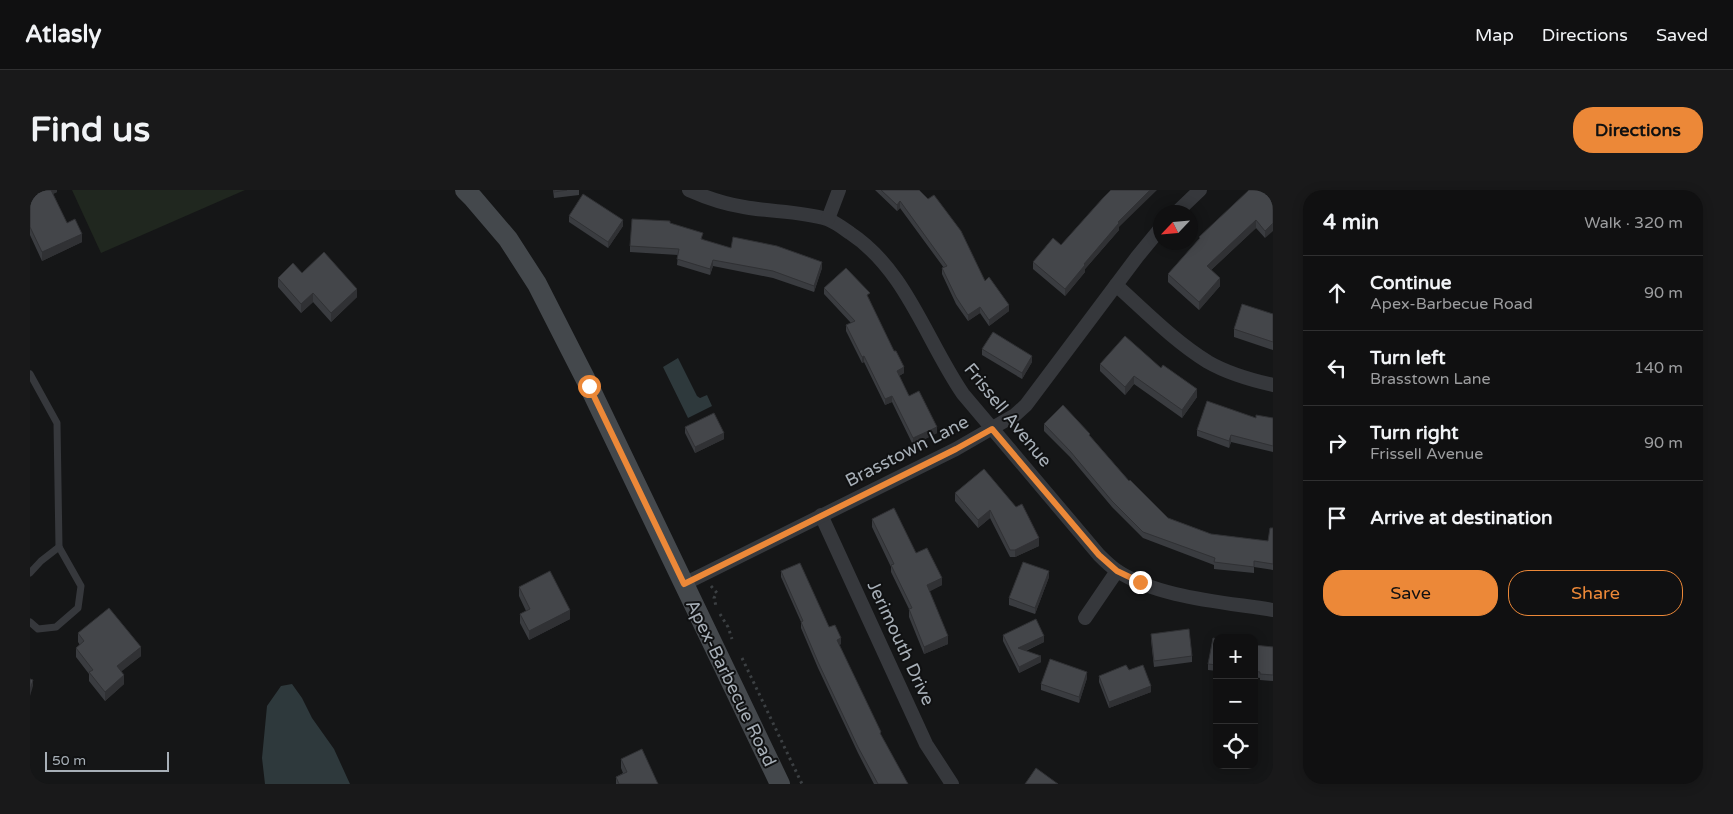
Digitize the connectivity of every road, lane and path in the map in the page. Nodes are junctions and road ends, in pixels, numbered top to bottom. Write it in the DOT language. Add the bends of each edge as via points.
graph roads {
  1 [pos="465,190"];
  2 [pos="689,190"];
  3 [pos="839,190"];
  4 [pos="1200,190"];
  5 [pos="1184,205"];
  6 [pos="828,220"];
  7 [pos="1153,238"];
  8 [pos="1116,285"];
  9 [pos="30,374"];
  10 [pos="1273,385"];
  11 [pos="992,429"];
  12 [pos="821,515"];
  13 [pos="59,547"];
  14 [pos="1117,571"];
  15 [pos="30,573"];
  16 [pos="684,584"];
  17 [pos="713,589"];
  18 [pos="1273,610"];
  19 [pos="1085,618"];
  20 [pos="30,622"];
  21 [pos="736,648"];
  22 [pos="741,656"];
  23 [pos="780,784"];
  24 [pos="802,784"];
  25 [pos="952,784"];
  1 -- 16 [label="street, Apex-Barbecue Road" via="508,239 537,284"];
  2 -- 6 [label="street, Frissell Avenue" via="743,207"];
  3 -- 6 [label="street"];
  4 -- 5 [label="street"];
  6 -- 11 [label="street, Frissell Avenue" via="857,237 886,265 911,303 948,372"];
  7 -- 8 [label="street, Brasstown Lane"];
  8 -- 10 [label="street" via="1185,346 1209,362 1229,372"];
  8 -- 11 [label="street, Brasstown Lane" via="1026,404"];
  9 -- 13 [label="lane" via="57,423"];
  11 -- 12 [label="street, Brasstown Lane"];
  11 -- 14 [label="street, Frissell Avenue" via="1083,538"];
  12 -- 16 [label="street, Brasstown Lane"];
  12 -- 25 [label="street, Jerimouth Drive" via="926,744"];
  13 -- 15 [label="lane"];
  13 -- 20 [label="lane" via="81,586 78,608 56,627 38,629"];
  14 -- 18 [label="street, Frissell Avenue" via="1187,597"];
  14 -- 19 [label="street"];
  16 -- 23 [label="street, Apex-Barbecue Road"];
  17 -- 21 [label="path" via="717,593 715,605"];
  22 -- 24 [label="path"];
}
